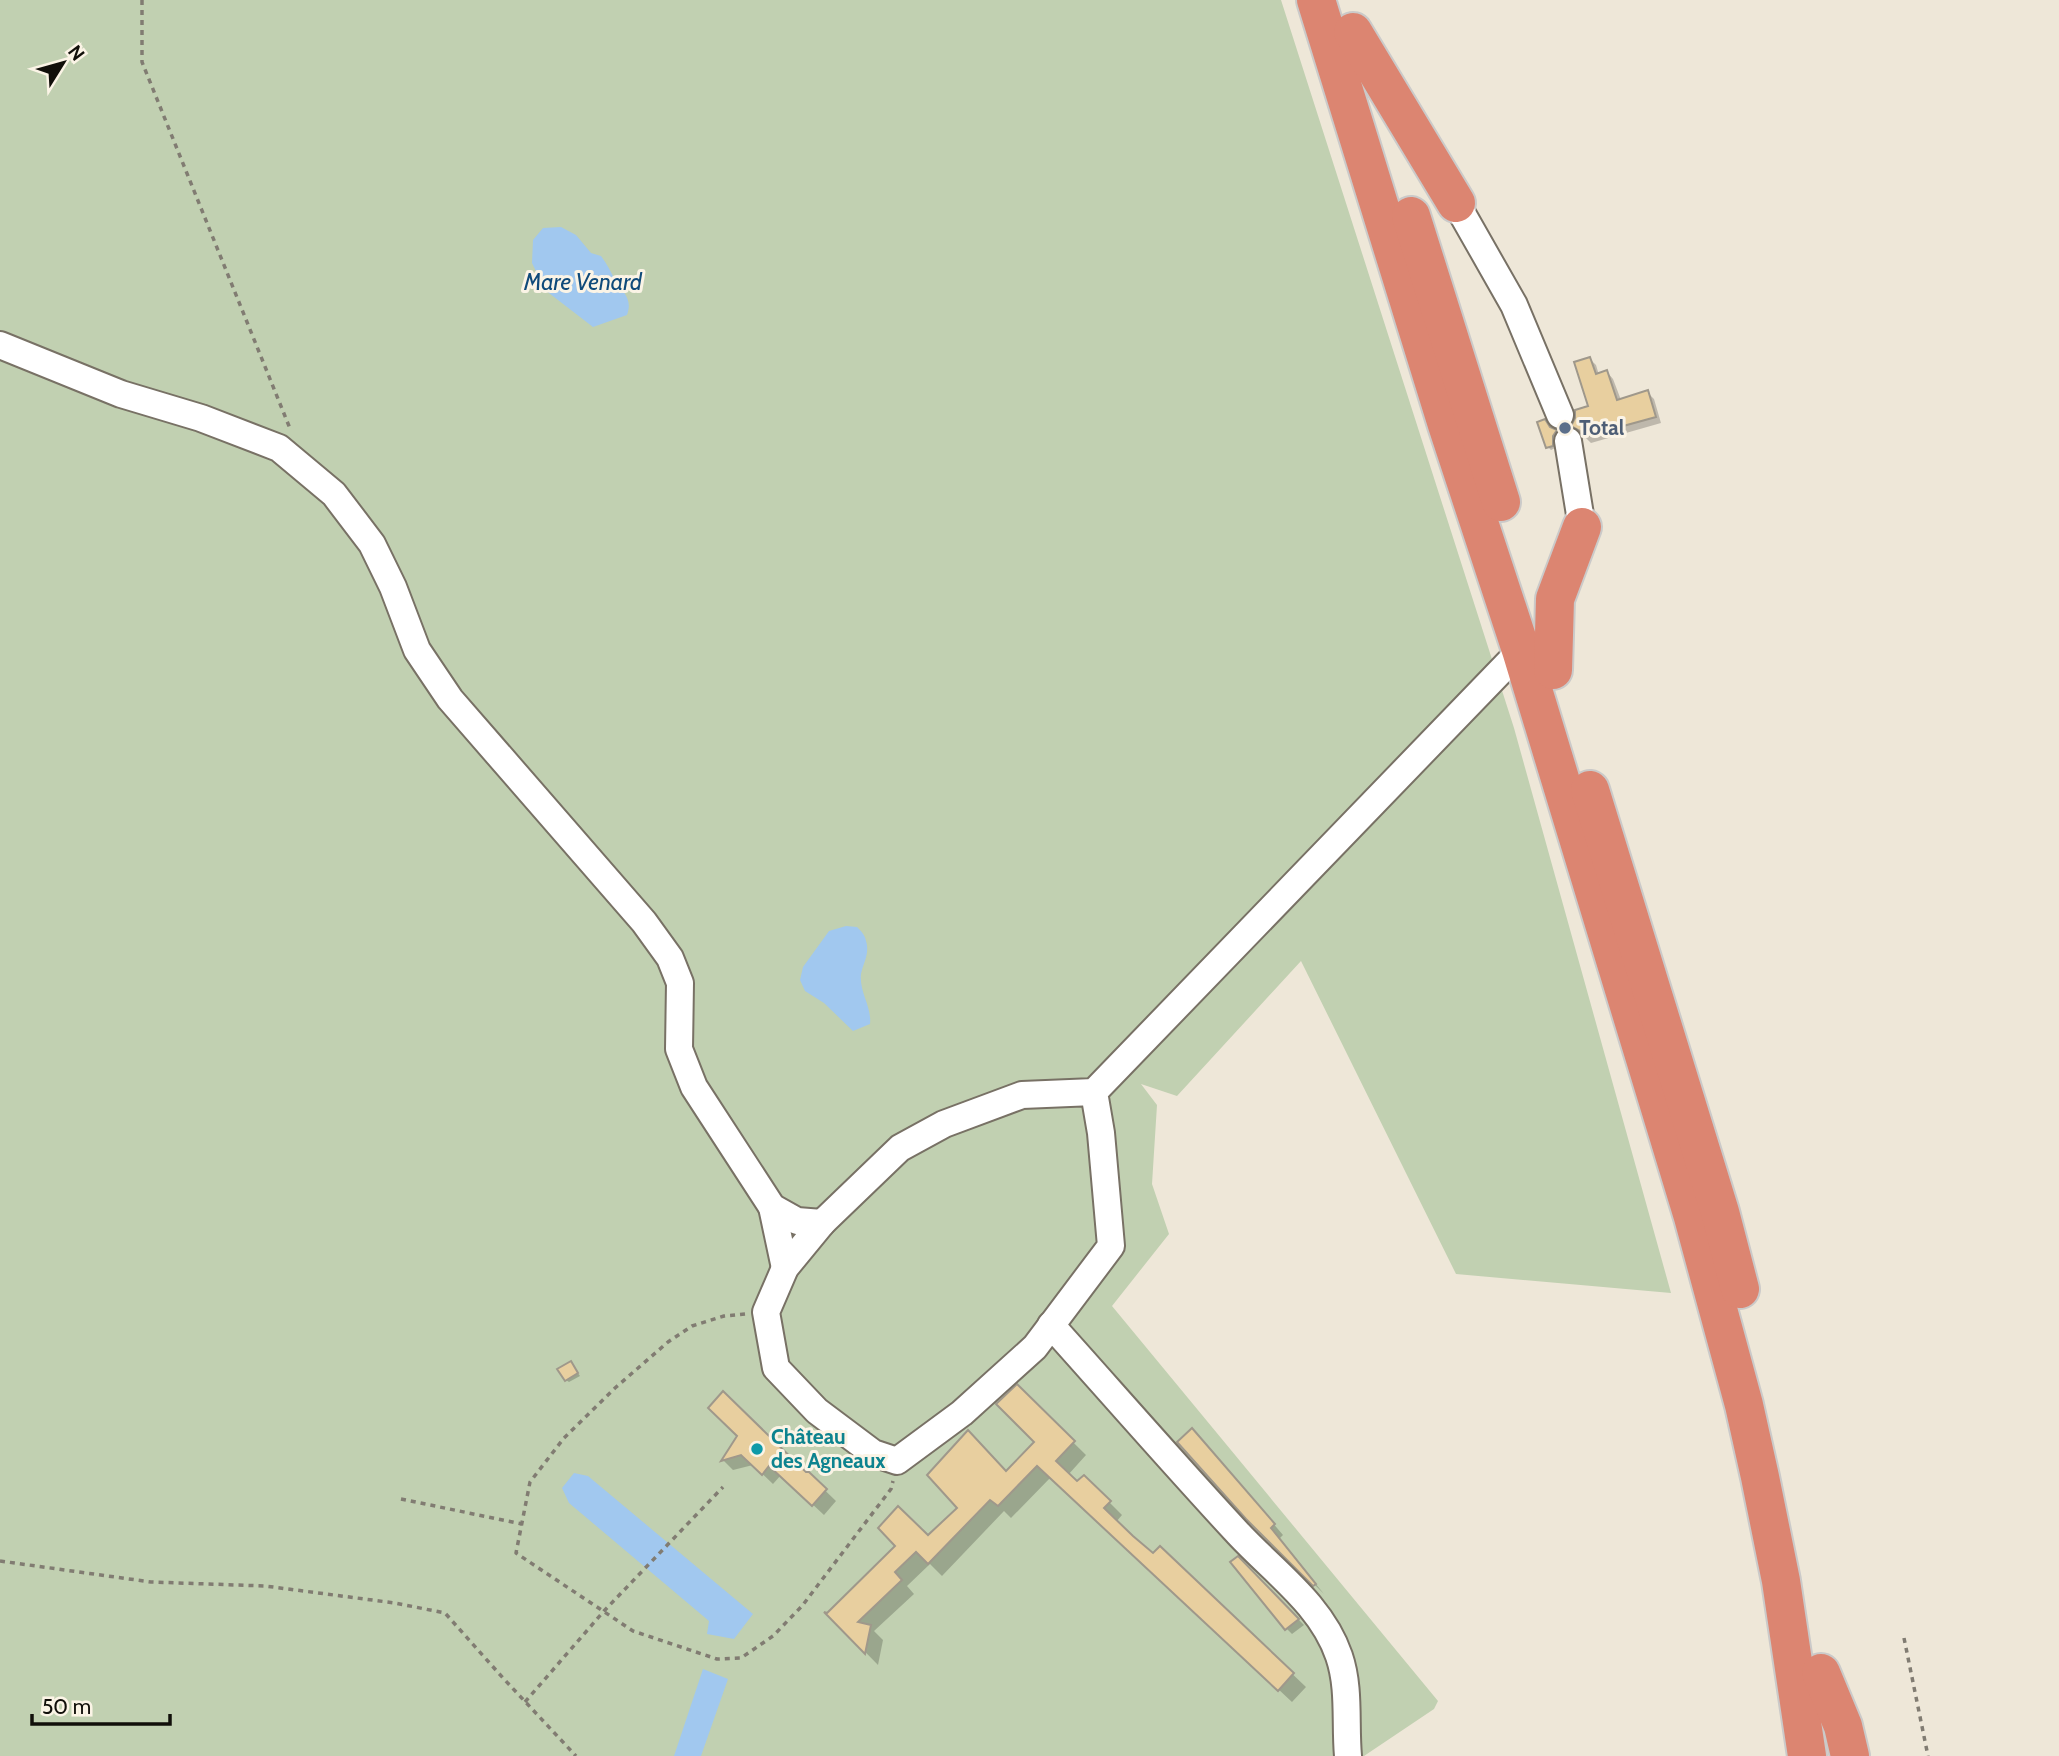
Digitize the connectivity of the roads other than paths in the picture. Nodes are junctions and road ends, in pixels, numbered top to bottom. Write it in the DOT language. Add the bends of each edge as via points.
graph roads {
  1 [pos="1316,0"];
  2 [pos="1349,16"];
  3 [pos="1456,203"];
  4 [pos="0,345"];
  5 [pos="1560,415"];
  6 [pos="1568,441"];
  7 [pos="1582,527"];
  8 [pos="1521,650"];
  9 [pos="1553,670"];
  10 [pos="1094,1092"];
  11 [pos="772,1207"];
  12 [pos="822,1223"];
  13 [pos="785,1268"];
  14 [pos="1051,1325"];
  15 [pos="1821,1673"];
  16 [pos="1348,1756"];
  17 [pos="1807,1756"];
  18 [pos="1830,1756"];
  19 [pos="1850,1756"];
  1 -- 8 [label="highway"];
  2 -- 3 [label="highway"];
  2 -- 9 [label="highway"];
  3 -- 5 [label="street" via="1514,305"];
  4 -- 11 [label="street" via="121,394 279,448 334,494 372,544 417,650 450,699 670,958 680,983 679,1049 694,1087"];
  6 -- 7 [label="street"];
  7 -- 9 [label="highway" via="1555,599"];
  8 -- 10 [label="street"];
  8 -- 17 [label="highway" via="1693,1217 1744,1405 1781,1581"];
  9 -- 15 [label="highway" via="1720,1212 1767,1390"];
  10 -- 12 [label="street" via="1022,1095 944,1124 900,1148"];
  10 -- 14 [label="street" via="1111,1246"];
  11 -- 12 [label="street" via="797,1221"];
  11 -- 13 [label="street"];
  12 -- 13 [label="street"];
  13 -- 14 [label="street" via="766,1312 776,1368 817,1411 873,1453 897,1461 962,1413 1035,1347"];
  14 -- 16 [label="street" via="1327,1628 1340,1658 1347,1700"];
  15 -- 18 [label="highway"];
  15 -- 19 [label="highway"];
}
